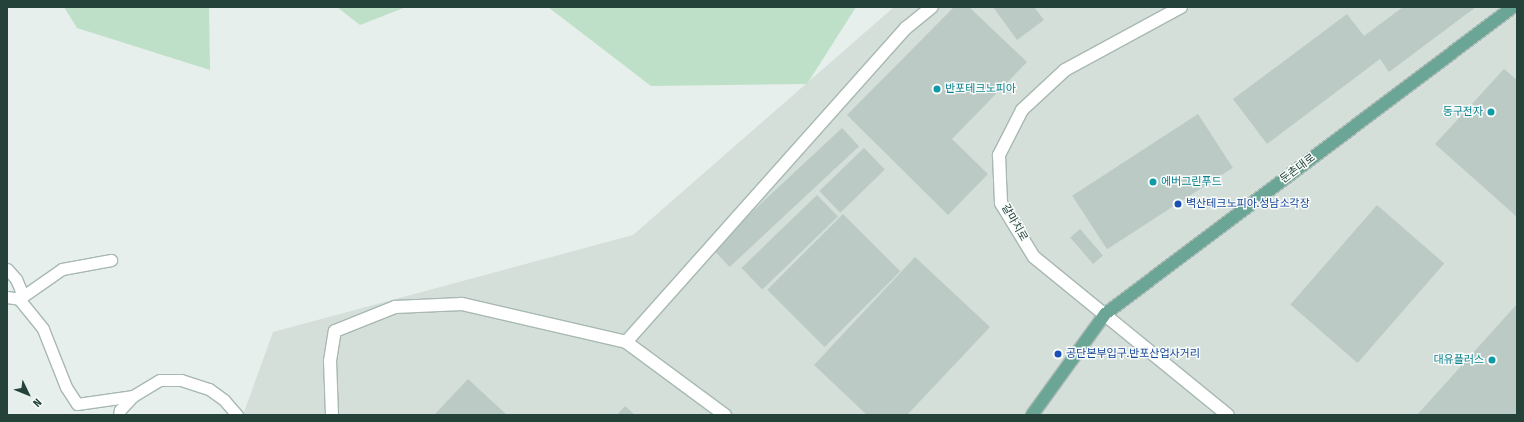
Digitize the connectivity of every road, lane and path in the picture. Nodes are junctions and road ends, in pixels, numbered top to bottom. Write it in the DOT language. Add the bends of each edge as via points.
graph roads {
  1 [pos="932,7"];
  2 [pos="1181,7"];
  3 [pos="1513,7"];
  4 [pos="111,260"];
  5 [pos="7,269"];
  6 [pos="7,297"];
  7 [pos="18,299"];
  8 [pos="1105,314"];
  9 [pos="626,342"];
  10 [pos="133,396"];
  11 [pos="119,415"];
  12 [pos="237,415"];
  13 [pos="332,415"];
  14 [pos="725,415"];
  15 [pos="1032,415"];
  16 [pos="1228,415"];
  1 -- 9 [label="street" via="906,28"];
  2 -- 8 [label="street, 갈마치로" via="1065,70 1022,110 999,155 1001,203 1034,257"];
  3 -- 8 [label="main road, 둔촌대로"];
  4 -- 7 [label="lane" via="62,269"];
  5 -- 7 [label="lane" via="16,279 21,291"];
  6 -- 7 [label="lane"];
  7 -- 10 [label="lane" via="43,329 66,387 76,404"];
  8 -- 15 [label="main road, 둔촌대로"];
  8 -- 16 [label="street, 갈마치로"];
  9 -- 13 [label="street" via="462,304 395,307 335,331 330,361"];
  9 -- 14 [label="street"];
  10 -- 11 [label="lane" via="120,410"];
  10 -- 12 [label="lane" via="160,380 181,380 209,389 224,400"];
}
